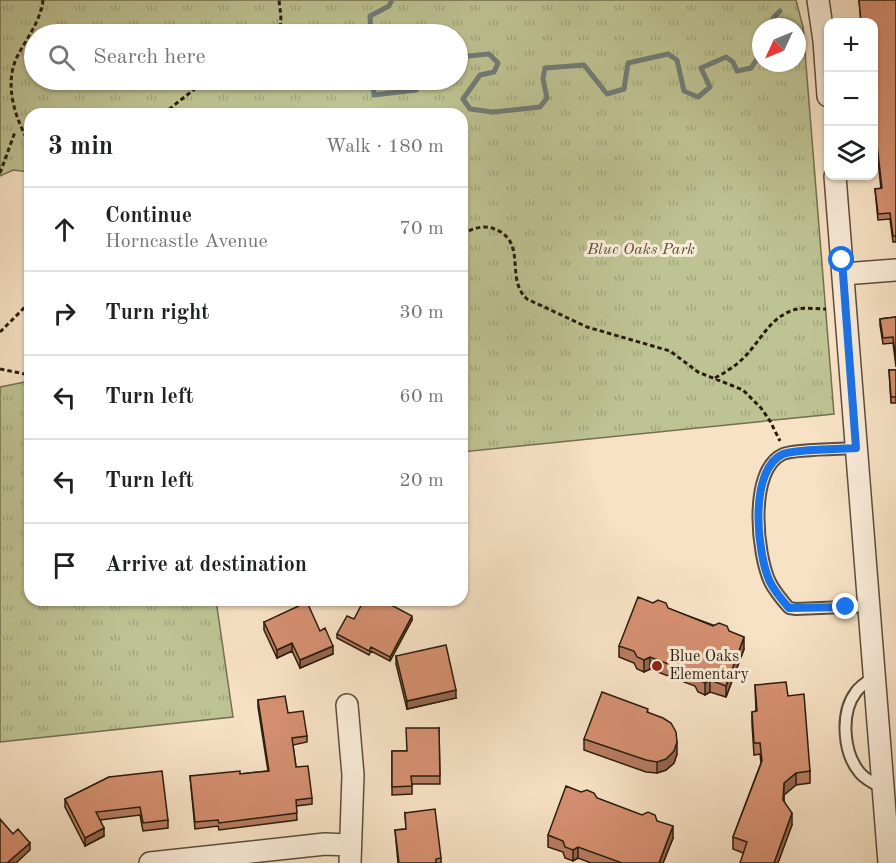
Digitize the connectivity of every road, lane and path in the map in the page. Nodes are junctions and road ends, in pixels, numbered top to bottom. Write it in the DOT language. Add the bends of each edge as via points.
graph roads {
  1 [pos="43,0"];
  2 [pos="279,0"];
  3 [pos="818,0"];
  4 [pos="34,24"];
  5 [pos="281,24"];
  6 [pos="24,44"];
  7 [pos="826,72"];
  8 [pos="191,90"];
  9 [pos="170,108"];
  10 [pos="15,132"];
  11 [pos="24,134"];
  12 [pos="0,173"];
  13 [pos="835,180"];
  14 [pos="468,230"];
  15 [pos="896,270"];
  16 [pos="843,274"];
  17 [pos="24,308"];
  18 [pos="845,309"];
  19 [pos="0,332"];
  20 [pos="0,369"];
  21 [pos="24,374"];
  22 [pos="715,378"];
  23 [pos="856,448"];
  24 [pos="784,453"];
  25 [pos="869,606"];
  26 [pos="874,676"];
  27 [pos="347,705"];
  28 [pos="883,788"];
  29 [pos="350,854"];
  30 [pos="150,863"];
  31 [pos="889,863"];
  1 -- 4 [label="path"];
  2 -- 5 [label="path"];
  3 -- 7 [label="street"];
  6 -- 11 [label="path" via="16,58 11,84 12,106"];
  8 -- 9 [label="path"];
  10 -- 12 [label="path"];
  13 -- 16 [label="street"];
  14 -- 22 [label="path" via="489,226 505,234 514,248 515,281 527,299 587,327 670,351 698,372"];
  15 -- 16 [label="street"];
  16 -- 18 [label="street"];
  17 -- 19 [label="path"];
  18 -- 22 [label="path" via="795,309 782,315 771,323 749,353"];
  18 -- 23 [label="street"];
  20 -- 21 [label="path"];
  22 -- 24 [label="path" via="743,390 761,408"];
  23 -- 24 [label="lane"];
  23 -- 25 [label="street"];
  24 -- 25 [label="lane" via="767,470 759,500 758,532 770,581 789,608"];
  25 -- 26 [label="street"];
  26 -- 28 [label="street"];
  26 -- 28 [label="lane" via="856,690 848,705 846,732 852,762 861,774"];
  27 -- 29 [label="street" via="353,775"];
  28 -- 31 [label="street"];
  29 -- 30 [label="street" via="325,844"];
}
